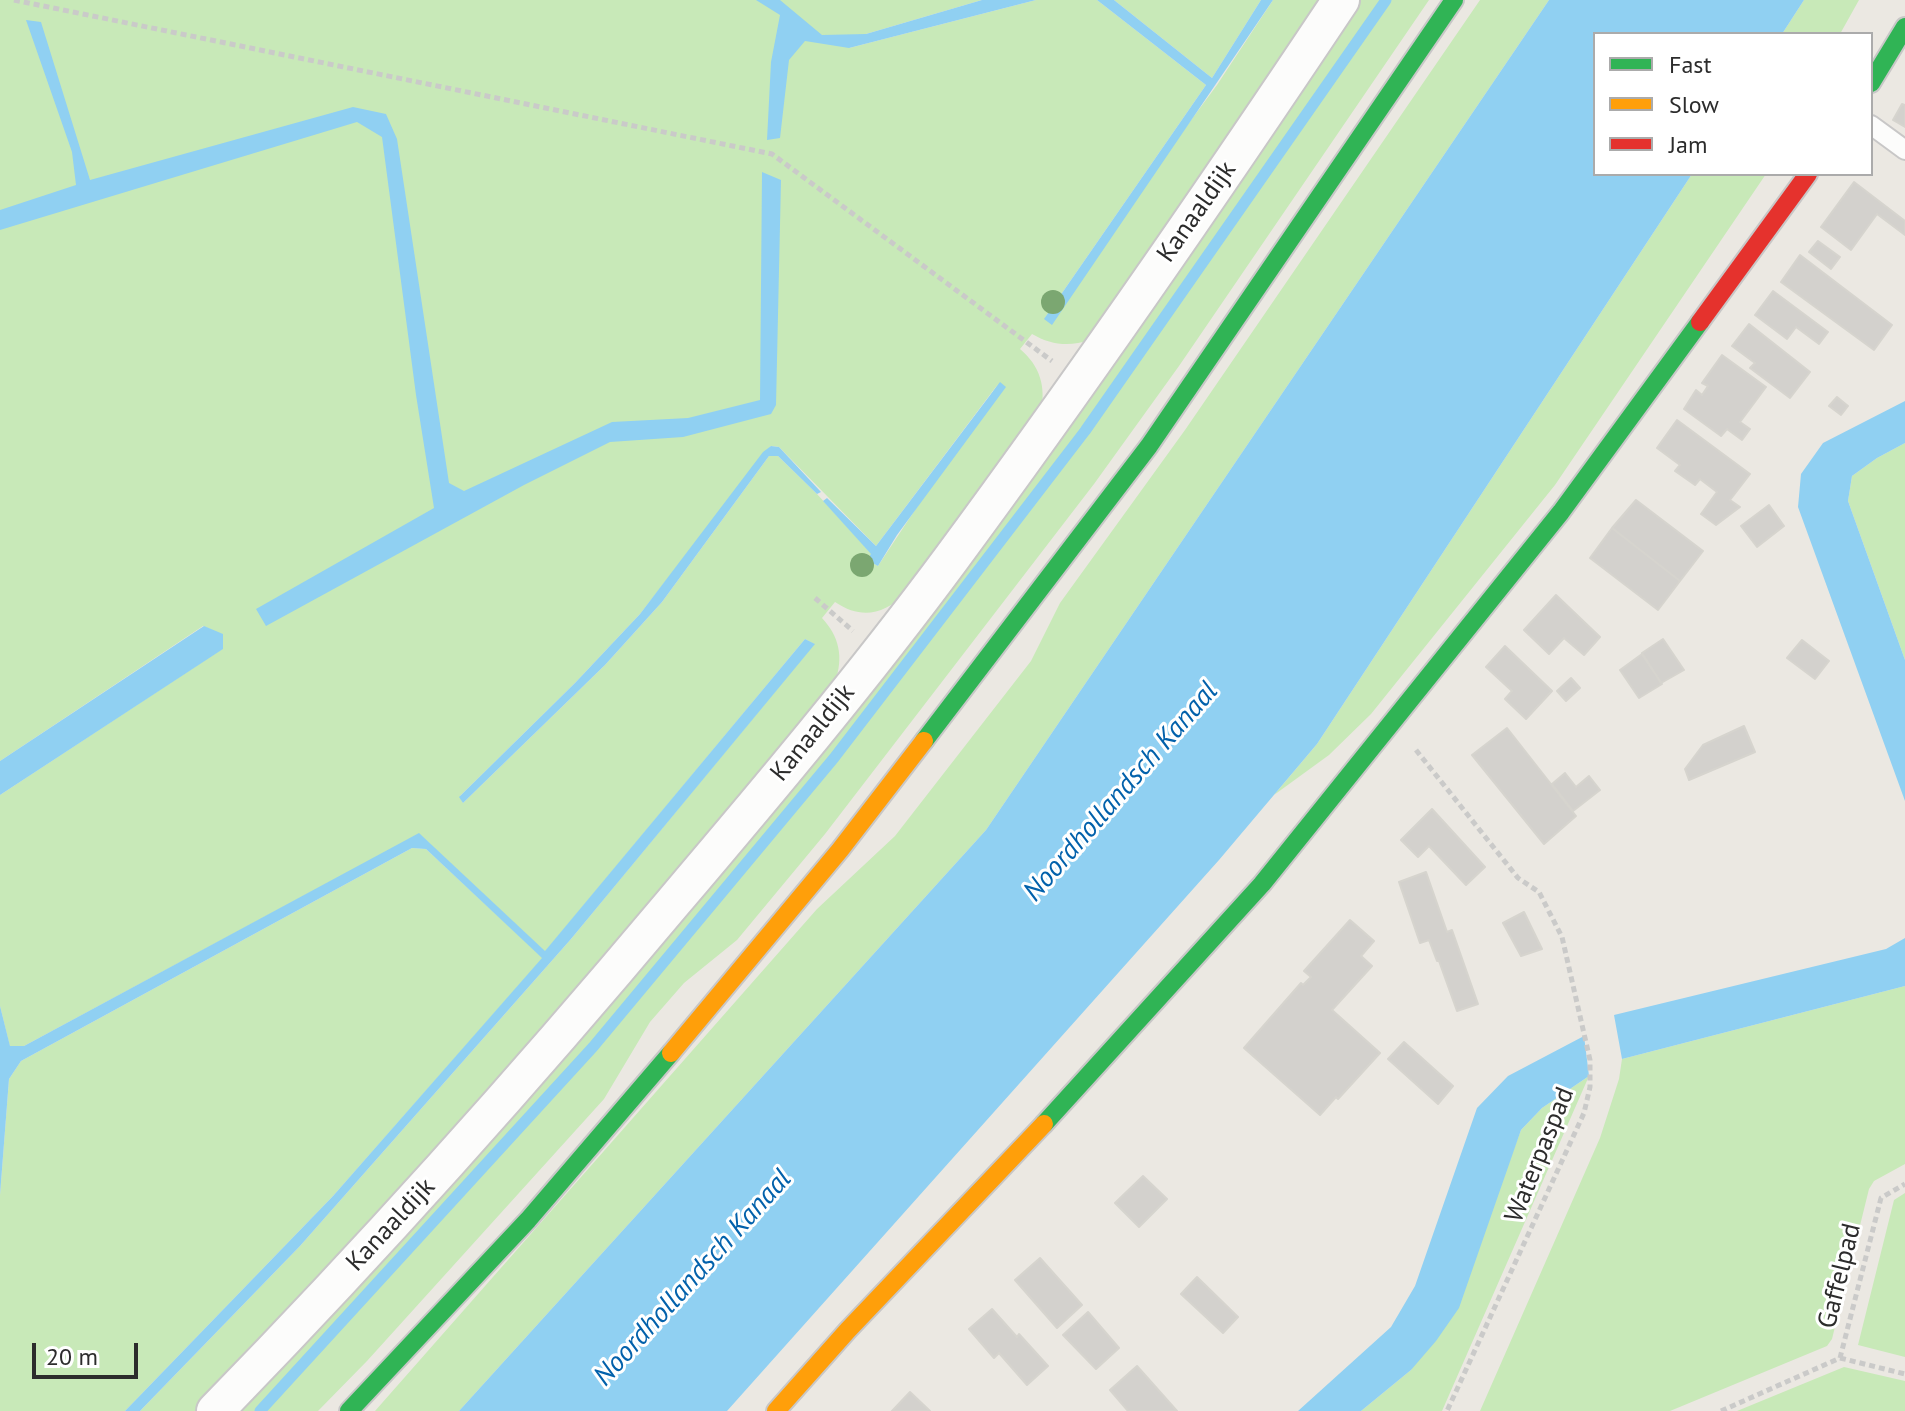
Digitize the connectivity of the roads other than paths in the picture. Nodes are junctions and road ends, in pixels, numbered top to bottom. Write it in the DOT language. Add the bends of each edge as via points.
graph roads {
  1 [pos="1341,0"];
  2 [pos="1454,0"];
  3 [pos="1905,27"];
  4 [pos="1873,80"];
  5 [pos="1873,126"];
  6 [pos="1905,150"];
  7 [pos="1807,176"];
  8 [pos="215,1411"];
  9 [pos="349,1411"];
  10 [pos="776,1411"];
  1 -- 8 [label="street, Kanaaldijk" via="1189,225 879,652 759,802 457,1155"];
  2 -- 9 [label="main road" via="1149,446 859,826 528,1220"];
  3 -- 4 [label="main road"];
  5 -- 6 [label="lane"];
  7 -- 10 [label="main road" via="1561,512 1262,884"];
}
